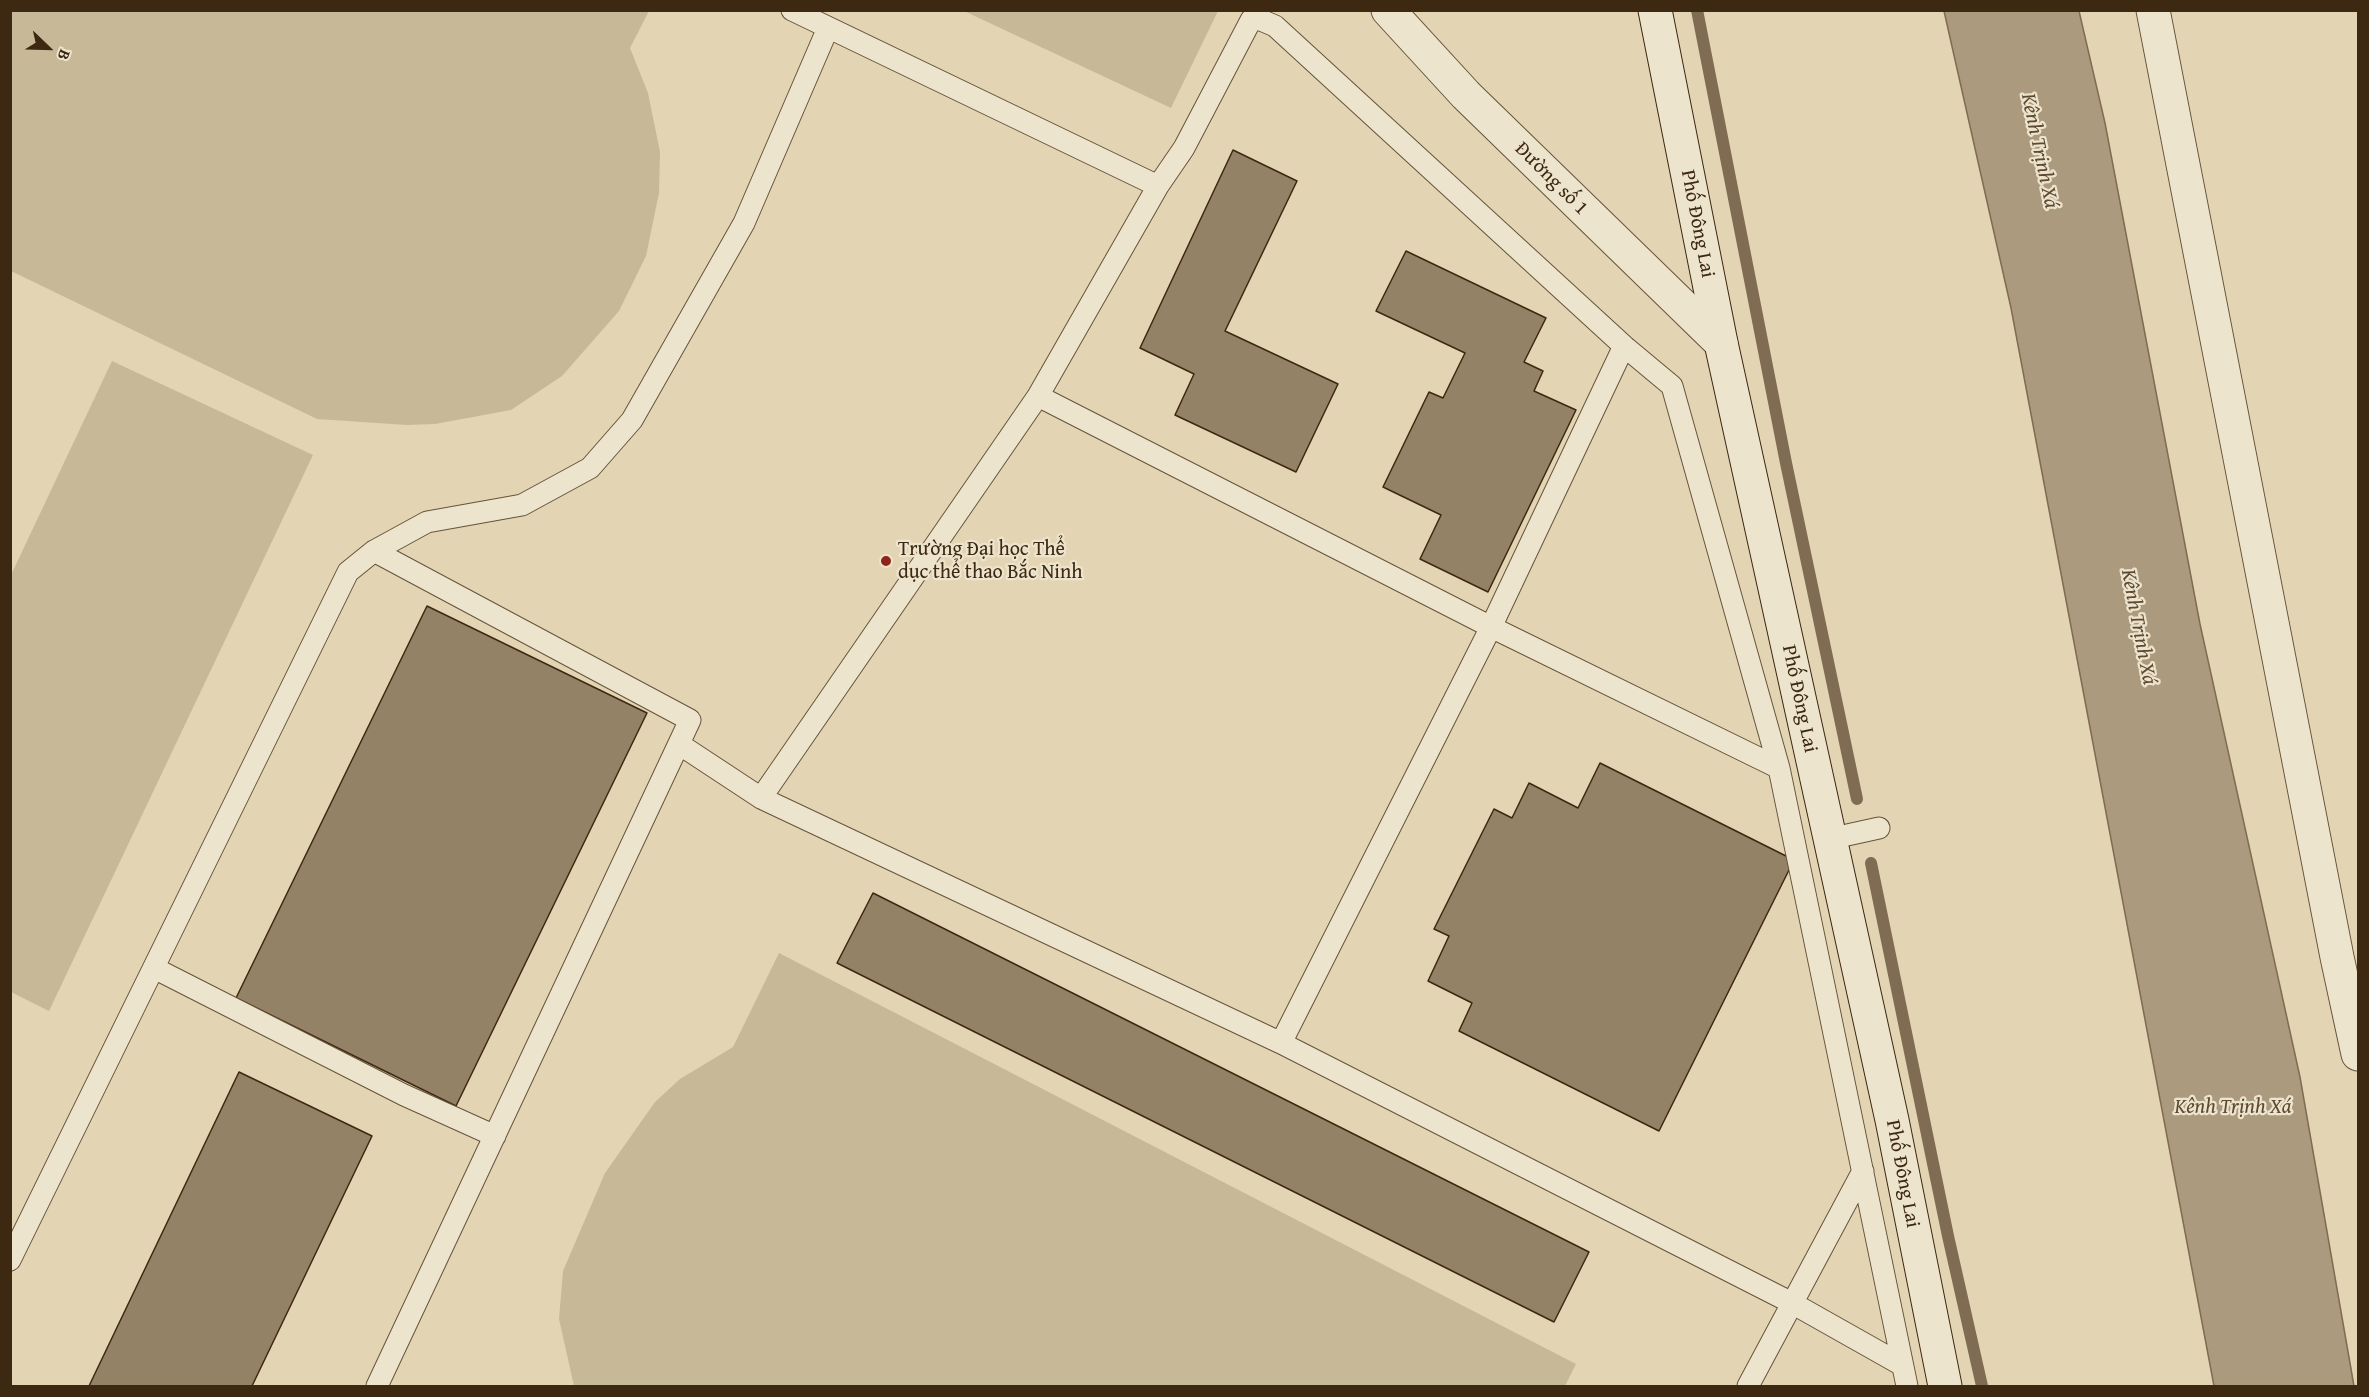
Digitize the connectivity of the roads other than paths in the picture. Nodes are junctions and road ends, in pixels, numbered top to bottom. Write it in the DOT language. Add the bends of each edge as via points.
graph roads {
  1 [pos="792,10"];
  2 [pos="1388,10"];
  3 [pos="1655,10"];
  4 [pos="2153,10"];
  5 [pos="828,28"];
  6 [pos="1158,186"];
  7 [pos="1721,343"];
  8 [pos="1624,346"];
  9 [pos="1038,396"];
  10 [pos="374,551"];
  11 [pos="1491,627"];
  12 [pos="679,744"];
  13 [pos="1779,768"];
  14 [pos="761,798"];
  15 [pos="1879,828"];
  16 [pos="1829,839"];
  17 [pos="154,968"];
  18 [pos="1281,1043"];
  19 [pos="2358,1054"];
  20 [pos="495,1136"];
  21 [pos="1863,1172"];
  22 [pos="10,1260"];
  23 [pos="1792,1303"];
  24 [pos="1902,1365"];
  25 [pos="377,1386"];
  26 [pos="1748,1386"];
  27 [pos="1907,1386"];
  28 [pos="1946,1386"];
  1 -- 5 [label="lane"];
  2 -- 7 [label="street, Đường số 1" via="1475,104"];
  3 -- 7 [label="street, Phố Đông Lai"];
  4 -- 19 [label="street"];
  5 -- 6 [label="lane"];
  5 -- 10 [label="lane" via="744,223 632,420 590,468 522,505 427,522"];
  6 -- 8 [label="lane" via="1184,148 1251,20 1262,20 1275,26"];
  6 -- 9 [label="lane"];
  7 -- 16 [label="street, Phố Đông Lai"];
  8 -- 11 [label="lane"];
  8 -- 13 [label="lane" via="1672,386"];
  9 -- 11 [label="lane"];
  9 -- 14 [label="lane"];
  10 -- 12 [label="lane" via="690,720"];
  10 -- 17 [label="lane" via="348,572"];
  11 -- 13 [label="lane"];
  11 -- 18 [label="lane"];
  12 -- 14 [label="lane"];
  12 -- 20 [label="lane"];
  13 -- 21 [label="lane"];
  14 -- 18 [label="lane"];
  15 -- 16 [label="lane"];
  16 -- 28 [label="street, Phố Đông Lai"];
  17 -- 20 [label="lane" via="404,1095"];
  17 -- 22 [label="lane"];
  18 -- 23 [label="lane"];
  20 -- 25 [label="lane"];
  21 -- 23 [label="lane"];
  21 -- 24 [label="lane"];
  23 -- 24 [label="lane"];
  23 -- 26 [label="lane"];
  24 -- 27 [label="lane"];
}
